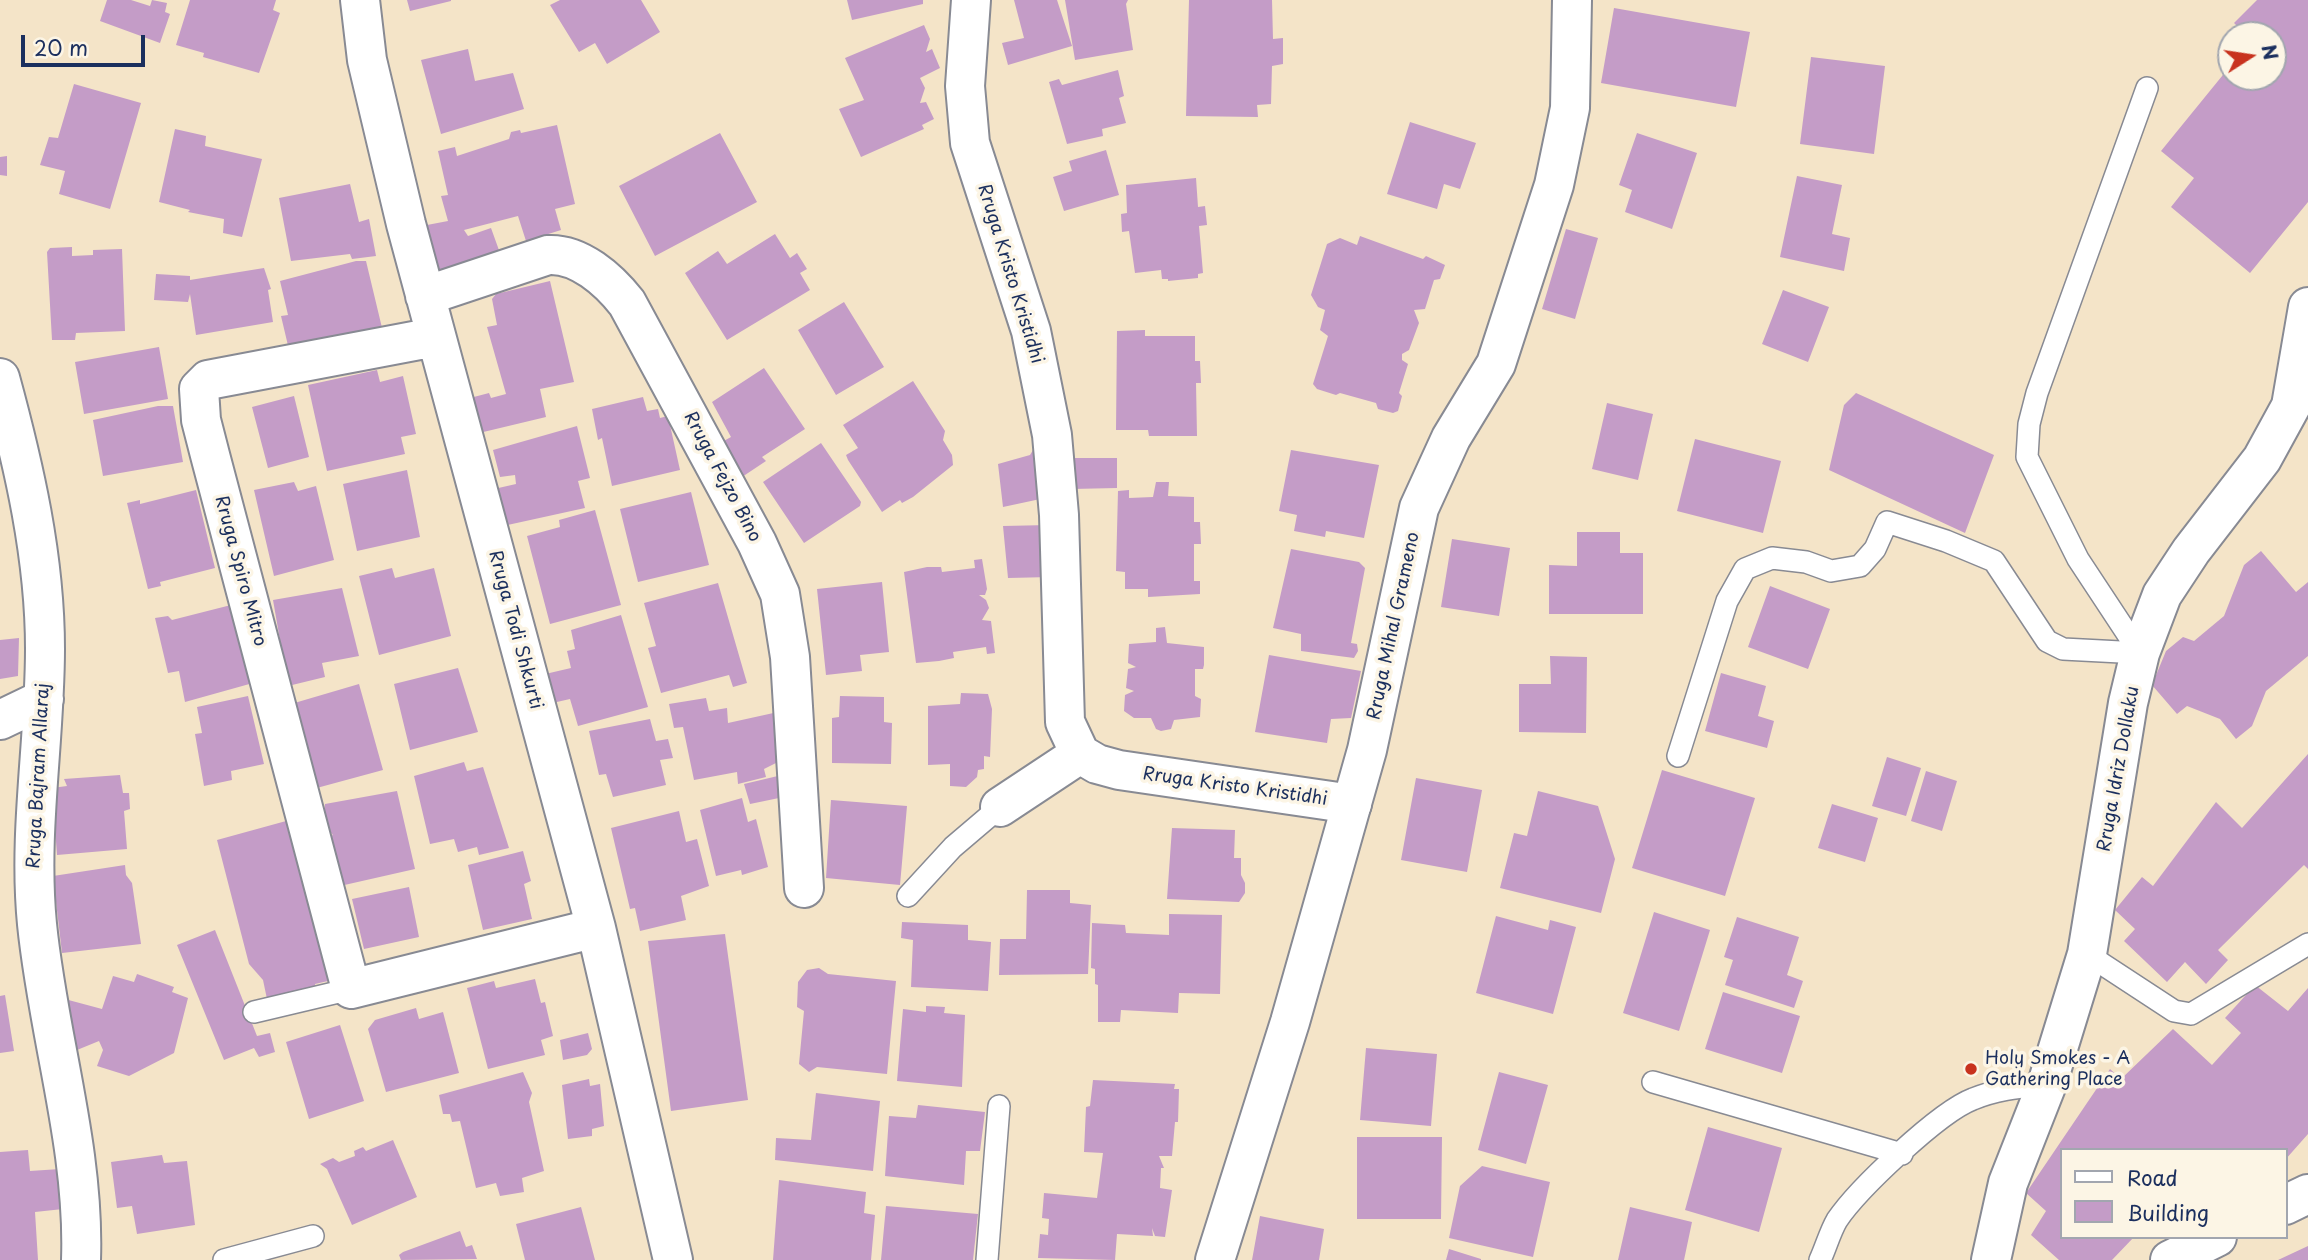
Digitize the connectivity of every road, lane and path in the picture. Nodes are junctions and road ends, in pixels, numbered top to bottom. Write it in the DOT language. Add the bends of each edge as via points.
graph roads {
  1 [pos="360,0"];
  2 [pos="971,0"];
  3 [pos="1572,0"];
  4 [pos="2147,88"];
  5 [pos="425,296"];
  6 [pos="2308,309"];
  7 [pos="435,337"];
  8 [pos="0,378"];
  9 [pos="2140,653"];
  10 [pos="44,699"];
  11 [pos="0,720"];
  12 [pos="1080,754"];
  13 [pos="1678,756"];
  14 [pos="1352,804"];
  15 [pos="1000,807"];
  16 [pos="804,888"];
  17 [pos="908,896"];
  18 [pos="596,928"];
  19 [pos="2308,944"];
  20 [pos="2087,954"];
  21 [pos="351,989"];
  22 [pos="254,1012"];
  23 [pos="1653,1082"];
  24 [pos="2047,1084"];
  25 [pos="999,1105"];
  26 [pos="1902,1154"];
  27 [pos="2308,1194"];
  28 [pos="2287,1204"];
  29 [pos="313,1236"];
  30 [pos="2213,1239"];
  31 [pos="81,1260"];
  32 [pos="224,1260"];
  33 [pos="673,1260"];
  34 [pos="987,1260"];
  35 [pos="1215,1260"];
  36 [pos="1820,1260"];
  37 [pos="1991,1260"];
  38 [pos="2169,1260"];
  1 -- 5 [label="street, Rruga Todi Shkurti" via="376,98"];
  2 -- 12 [label="street, Rruga Kristo Kristidhi" via="965,86 970,143 1031,331 1052,435 1061,552 1063,706"];
  3 -- 14 [label="street, Rruga Mihal Grameno" via="1572,88 1554,185 1496,364 1451,438 1419,508 1379,702"];
  4 -- 9 [label="lane" via="2037,393 2027,457 2077,559"];
  5 -- 7 [label="street, Rruga Todi Shkurti"];
  5 -- 16 [label="street, Rruga Fejzo Bino" via="561,254 605,279 627,303 780,594 790,657"];
  6 -- 9 [label="street, Rruga Idriz Dollaku" via="2291,406 2262,459 2162,595"];
  7 -- 18 [label="street, Rruga Todi Shkurti"];
  7 -- 21 [label="street, Rruga Spiro Mitro" via="208,380 199,389 201,420"];
  8 -- 10 [label="street, Rruga Bajram Allaraj" via="37,543 44,612"];
  9 -- 13 [label="lane" via="2063,649 2047,641 1994,561 1887,522 1875,549 1860,566 1831,570 1772,558 1745,569 1727,601"];
  9 -- 20 [label="street, Rruga Idriz Dollaku"];
  10 -- 11 [label="street"];
  10 -- 31 [label="street, Rruga Bajram Allaraj" via="34,875 43,969 66,1093"];
  12 -- 14 [label="street, Rruga Kristo Kristidhi" via="1097,764 1136,773"];
  12 -- 15 [label="street"];
  14 -- 35 [label="street, Rruga Mihal Grameno"];
  15 -- 17 [label="lane" via="953,847"];
  18 -- 21 [label="street"];
  18 -- 33 [label="street, Rruga Todi Shkurti"];
  19 -- 20 [label="lane" via="2190,1014 2174,1011"];
  20 -- 24 [label="street, Rruga Idriz Dollaku"];
  21 -- 22 [label="lane"];
  23 -- 26 [label="lane"];
  24 -- 26 [label="lane" via="1969,1100"];
  24 -- 37 [label="street, Rruga Idriz Dollaku" via="2008,1183"];
  25 -- 34 [label="lane"];
  26 -- 36 [label="lane" via="1866,1183 1836,1222"];
  27 -- 28 [label="street"];
  29 -- 32 [label="lane"];
  30 -- 38 [label="street"];
}
